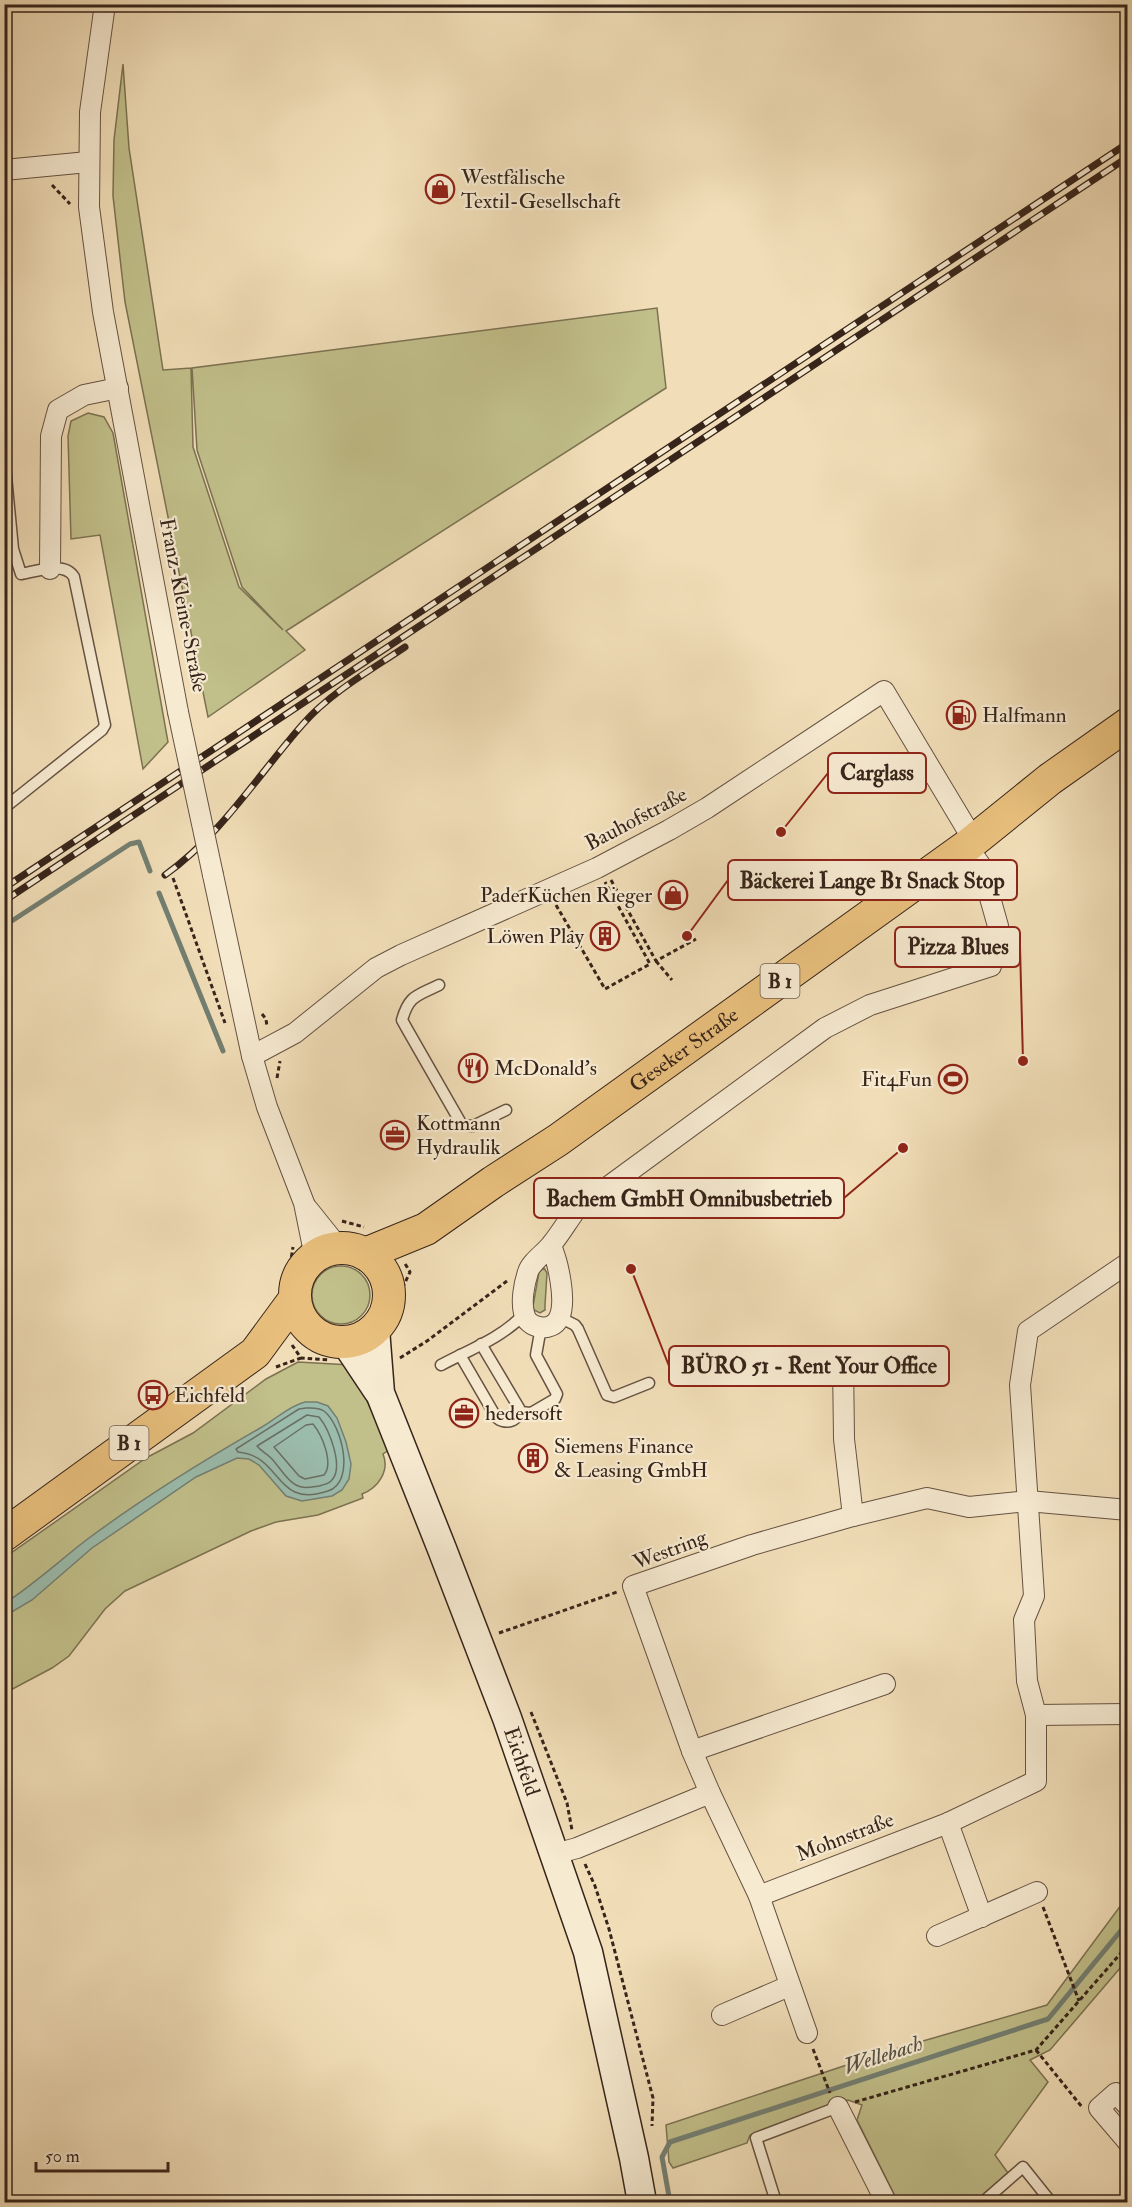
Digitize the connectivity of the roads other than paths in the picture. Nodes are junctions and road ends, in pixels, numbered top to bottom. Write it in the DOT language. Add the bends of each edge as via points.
graph roads {
  1 [pos="105,4"];
  2 [pos="88,162"];
  3 [pos="4,170"];
  4 [pos="118,388"];
  5 [pos="4,455"];
  6 [pos="50,569"];
  7 [pos="1128,723"];
  8 [pos="4,808"];
  9 [pos="970,844"];
  10 [pos="439,985"];
  11 [pos="252,1056"];
  12 [pos="506,1110"];
  13 [pos="426,1229"];
  14 [pos="551,1246"];
  15 [pos="339,1253"];
  16 [pos="1128,1263"];
  17 [pos="387,1280"];
  18 [pos="294,1300"];
  19 [pos="524,1314"];
  20 [pos="559,1317"];
  21 [pos="541,1327"];
  22 [pos="375,1329"];
  23 [pos="327,1344"];
  24 [pos="481,1344"];
  25 [pos="255,1353"];
  26 [pos="460,1355"];
  27 [pos="843,1362"];
  28 [pos="441,1365"];
  29 [pos="649,1383"];
  30 [pos="380,1393"];
  31 [pos="520,1412"];
  32 [pos="1028,1501"];
  33 [pos="1128,1510"];
  34 [pos="853,1516"];
  35 [pos="4,1534"];
  36 [pos="885,1684"];
  37 [pos="1128,1714"];
  38 [pos="1036,1715"];
  39 [pos="692,1751"];
  40 [pos="710,1793"];
  41 [pos="948,1823"];
  42 [pos="555,1854"];
  43 [pos="1037,1892"];
  44 [pos="759,1896"];
  45 [pos="982,1917"];
  46 [pos="938,1936"];
  47 [pos="789,1986"];
  48 [pos="722,2015"];
  49 [pos="807,2033"];
  50 [pos="835,2103"];
  51 [pos="1128,2106"];
  52 [pos="1126,2138"];
  53 [pos="642,2202"];
  54 [pos="776,2202"];
  55 [pos="886,2202"];
  56 [pos="983,2202"];
  57 [pos="1051,2202"];
  1 -- 2 [label="street, Franz-Kleine-Straße" via="90,112"];
  2 -- 3 [label="street"];
  2 -- 4 [label="street, Franz-Kleine-Straße" via="88,207"];
  4 -- 6 [label="street" via="84,395 58,410 51,435"];
  4 -- 11 [label="street, Franz-Kleine-Straße, bridge" via="178,712"];
  5 -- 6 [label="lane" via="13,549 21,574"];
  6 -- 8 [label="lane" via="65,568 74,578 105,725"];
  7 -- 9 [label="main road, Geseker Straße / B 1"];
  9 -- 11 [label="street, Bauhofstraße" via="884,691 707,808 597,868 376,968 295,1033"];
  9 -- 13 [label="main road, Geseker Straße / B 1" via="558,1140"];
  9 -- 14 [label="street" via="981,866 998,926 991,966 870,1005 825,1028 575,1211"];
  10 -- 12 [label="lane" via="411,999 402,1020 462,1125 473,1126"];
  11 -- 15 [label="street, Franz-Kleine-Straße" via="304,1203"];
  13 -- 15 [label="main road, Geseker Straße / B 1"];
  13 -- 17 [label="main road, Geseker Straße / B 1"];
  14 -- 19 [label="street" via="528,1270"];
  14 -- 20 [label="street" via="561,1288"];
  15 -- 17 [label="main road" via="374,1261"];
  15 -- 18 [label="main road, B 1" via="305,1266"];
  16 -- 32 [label="street, Mohnstraße" via="1028,1331 1020,1386"];
  17 -- 22 [label="main road" via="389,1300"];
  18 -- 23 [label="main road" via="300,1319"];
  18 -- 25 [label="main road, B 1"];
  19 -- 21 [label="street"];
  19 -- 24 [label="lane"];
  20 -- 21 [label="street" via="551,1326"];
  20 -- 29 [label="lane" via="578,1329 607,1395 614,1397"];
  21 -- 31 [label="lane" via="536,1355 557,1394 531,1413"];
  22 -- 23 [label="main road, B 1" via="362,1338"];
  22 -- 30 [label="main road, Eichfeld"];
  23 -- 25 [label="main road, B 1"];
  23 -- 30 [label="main road"];
  24 -- 26 [label="lane"];
  24 -- 31 [label="lane"];
  25 -- 35 [label="main road, B 1"];
  26 -- 28 [label="lane"];
  26 -- 31 [label="lane" via="500,1422 506,1423"];
  27 -- 34 [label="street" via="844,1439"];
  30 -- 42 [label="main road, Eichfeld" via="465,1608"];
  32 -- 33 [label="street, Westring"];
  32 -- 34 [label="street, Westring" via="969,1507 927,1498"];
  32 -- 38 [label="street, Mohnstraße" via="1034,1596 1024,1620 1027,1681"];
  34 -- 39 [label="street, Westring" via="633,1586"];
  36 -- 39 [label="street"];
  37 -- 38 [label="street"];
  38 -- 41 [label="street, Mohnstraße" via="1036,1781"];
  39 -- 40 [label="street, Westring"];
  40 -- 42 [label="street"];
  40 -- 44 [label="street, Westring"];
  41 -- 44 [label="street, Mohnstraße"];
  41 -- 45 [label="street"];
  42 -- 53 [label="main road, Eichfeld" via="588,1952"];
  43 -- 45 [label="street"];
  44 -- 47 [label="street, Westring"];
  45 -- 46 [label="street"];
  47 -- 48 [label="street"];
  47 -- 49 [label="street, Westring"];
  50 -- 54 [label="lane" via="756,2138"];
  50 -- 55 [label="street"];
  51 -- 52 [label="street" via="1116,2093 1099,2108"];
  56 -- 57 [label="lane" via="1023,2168"];
}
